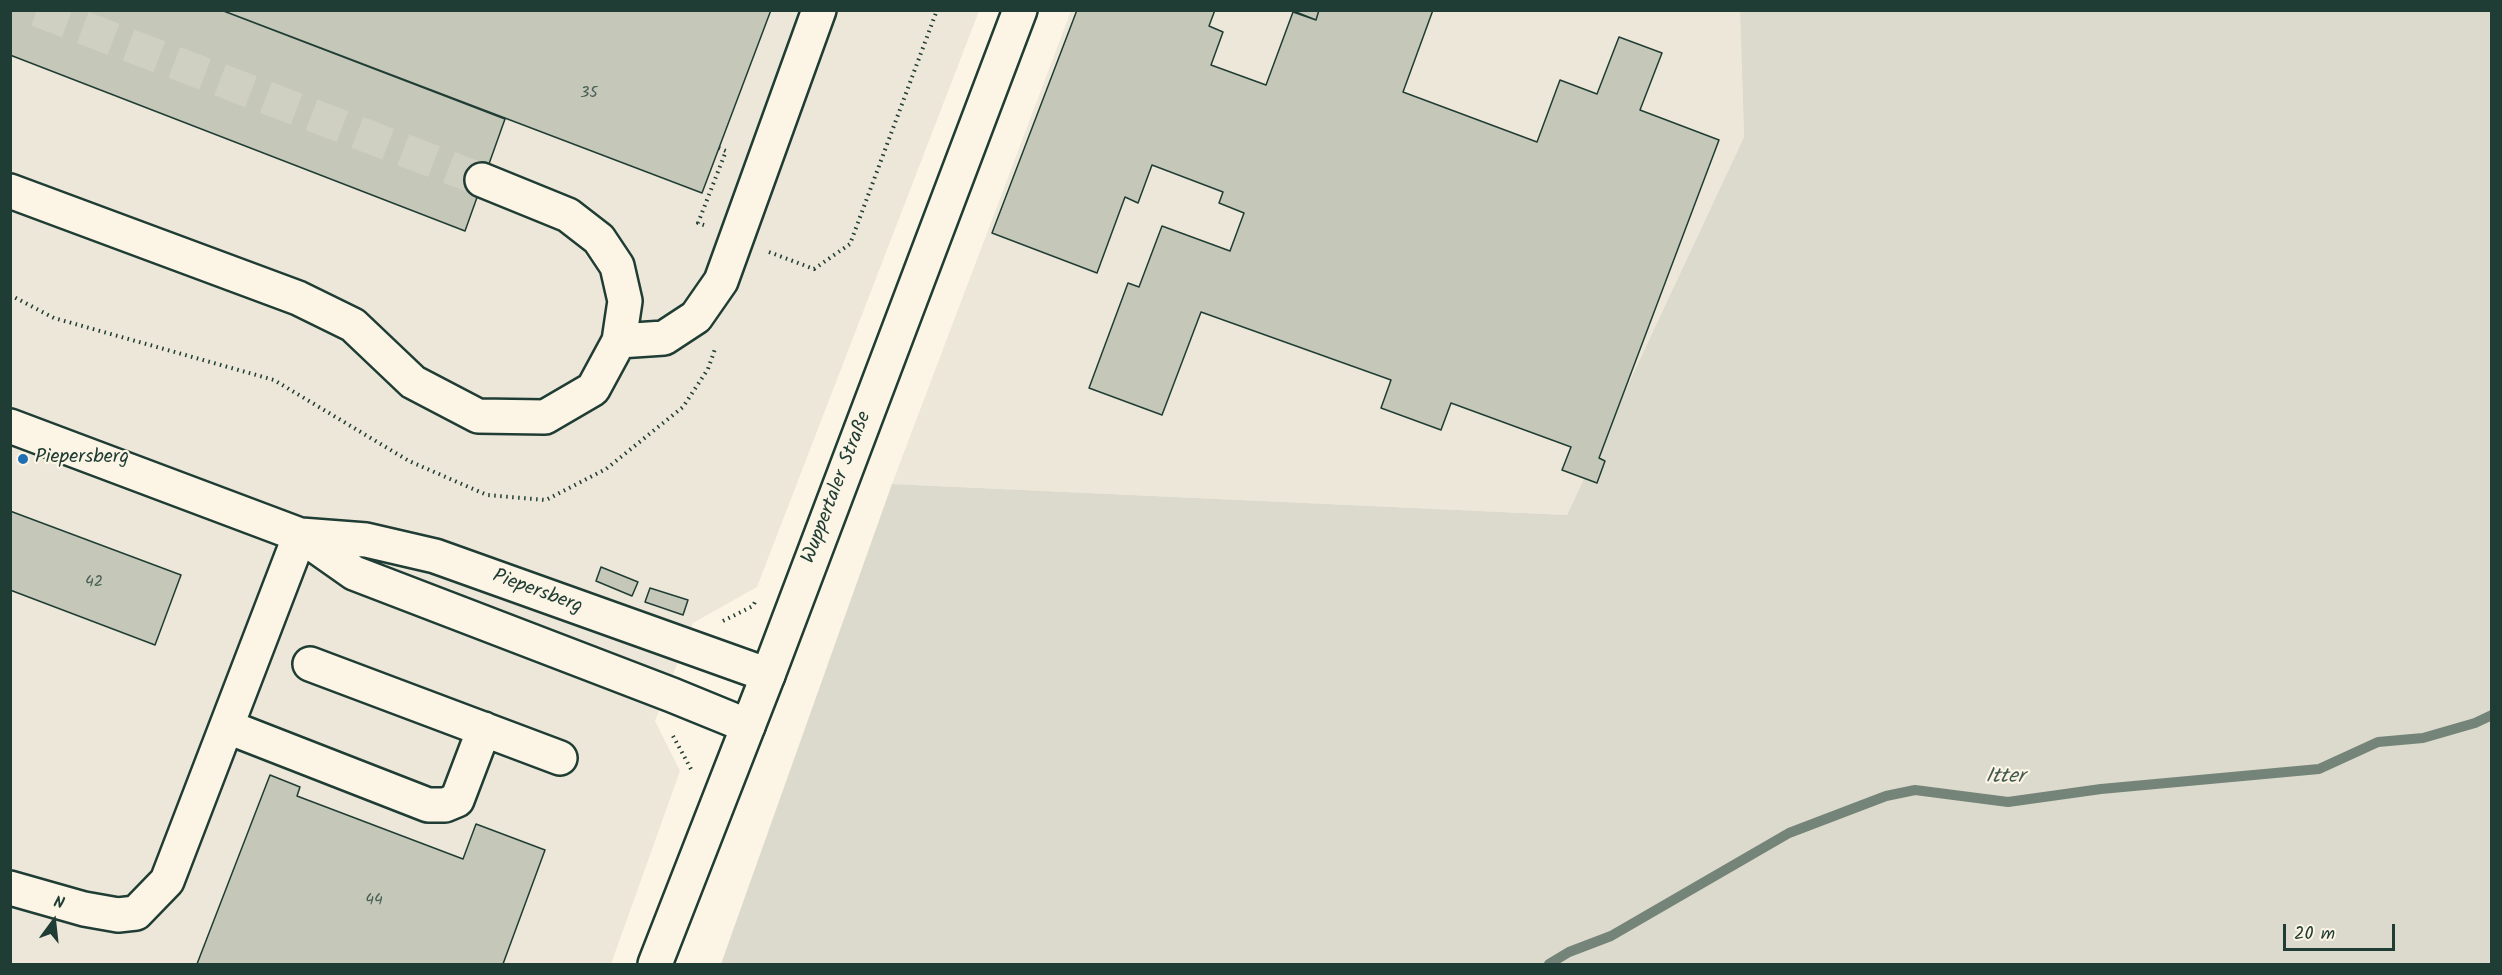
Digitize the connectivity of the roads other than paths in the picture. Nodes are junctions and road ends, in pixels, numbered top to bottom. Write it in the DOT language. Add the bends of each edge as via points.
graph roads {
  1 [pos="819,10"];
  2 [pos="1020,10"];
  3 [pos="482,180"];
  4 [pos="10,191"];
  5 [pos="619,340"];
  6 [pos="10,426"];
  7 [pos="300,535"];
  8 [pos="310,664"];
  9 [pos="768,675"];
  10 [pos="748,726"];
  11 [pos="228,727"];
  12 [pos="484,729"];
  13 [pos="560,758"];
  14 [pos="10,888"];
  15 [pos="655,964"];
  1 -- 5 [label="street" via="721,281 696,317 664,338"];
  2 -- 9 [label="street, Wuppertaler Straße"];
  3 -- 5 [label="street" via="568,215 599,239 617,266 625,301"];
  4 -- 5 [label="street" via="298,297 353,325 412,382 478,416 545,417 593,389"];
  6 -- 7 [label="street, Piepersberg"];
  7 -- 9 [label="street, Piepersberg" via="366,540 435,556"];
  7 -- 10 [label="street, Piepersberg" via="354,573"];
  7 -- 11 [label="street"];
  8 -- 12 [label="street"];
  9 -- 10 [label="street, Wuppertaler Straße"];
  10 -- 15 [label="street, Wuppertaler Straße"];
  11 -- 12 [label="street" via="429,805 457,800"];
  11 -- 14 [label="street" via="167,881 136,913 118,915 84,909"];
  12 -- 13 [label="street"];
}
